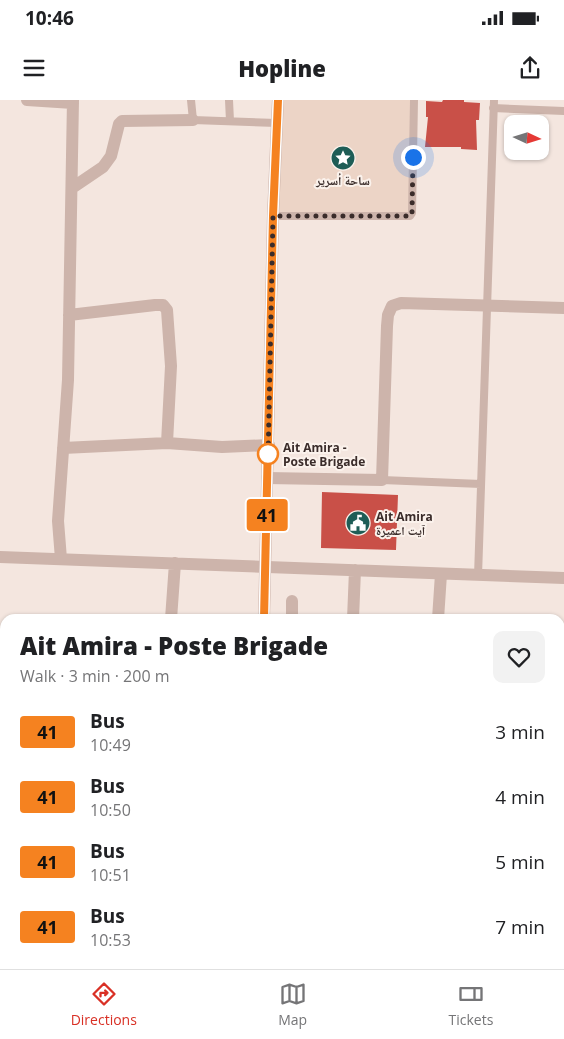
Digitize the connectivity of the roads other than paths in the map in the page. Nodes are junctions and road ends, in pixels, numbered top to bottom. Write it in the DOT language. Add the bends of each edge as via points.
graph roads {
  1 [pos="27,100"];
  2 [pos="191,100"];
  3 [pos="229,100"];
  4 [pos="278,100"];
  5 [pos="414,100"];
  6 [pos="73,101"];
  7 [pos="493,104"];
  8 [pos="564,111"];
  9 [pos="193,120"];
  10 [pos="230,121"];
  11 [pos="277,122"];
  12 [pos="72,188"];
  13 [pos="273,216"];
  14 [pos="487,306"];
  15 [pos="564,308"];
  16 [pos="70,315"];
  17 [pos="167,443"];
  18 [pos="269,445"];
  19 [pos="63,448"];
  20 [pos="268,478"];
  21 [pos="382,480"];
  22 [pos="481,484"];
  23 [pos="2,559"];
  24 [pos="61,559"];
  25 [pos="175,563"];
  26 [pos="265,566"];
  27 [pos="355,570"];
  28 [pos="440,574"];
  29 [pos="478,576"];
  30 [pos="564,578"];
  31 [pos="292,602"];
  32 [pos="171,614"];
  33 [pos="264,614"];
  34 [pos="292,614"];
  35 [pos="353,614"];
  36 [pos="438,614"];
  1 -- 6 [label="street"];
  2 -- 9 [label="lane"];
  3 -- 10 [label="lane"];
  4 -- 11 [label="street"];
  5 -- 13 [label="lane" via="410,216"];
  6 -- 12 [label="street"];
  7 -- 8 [label="lane"];
  7 -- 14 [label="lane"];
  9 -- 10 [label="lane"];
  9 -- 12 [label="street" via="122,121 111,156 103,167"];
  10 -- 11 [label="lane"];
  11 -- 13 [label="street"];
  12 -- 16 [label="street"];
  13 -- 18 [label="street"];
  14 -- 15 [label="street"];
  14 -- 21 [label="street" via="401,303 392,306 387,326"];
  14 -- 22 [label="lane"];
  16 -- 17 [label="street" via="155,305 162,305 167,310 171,366"];
  16 -- 19 [label="street"];
  17 -- 18 [label="street" via="222,447"];
  17 -- 19 [label="street"];
  18 -- 20 [label="street"];
  19 -- 24 [label="street" via="58,521"];
  20 -- 21 [label="street"];
  20 -- 26 [label="street"];
  21 -- 22 [label="lane"];
  22 -- 29 [label="lane"];
  23 -- 24 [label="street"];
  24 -- 25 [label="street"];
  25 -- 26 [label="street"];
  25 -- 32 [label="street"];
  26 -- 27 [label="street"];
  26 -- 33 [label="street"];
  27 -- 28 [label="street"];
  27 -- 35 [label="street"];
  28 -- 29 [label="street"];
  28 -- 36 [label="street"];
  29 -- 30 [label="street"];
  31 -- 34 [label="street"];
}
